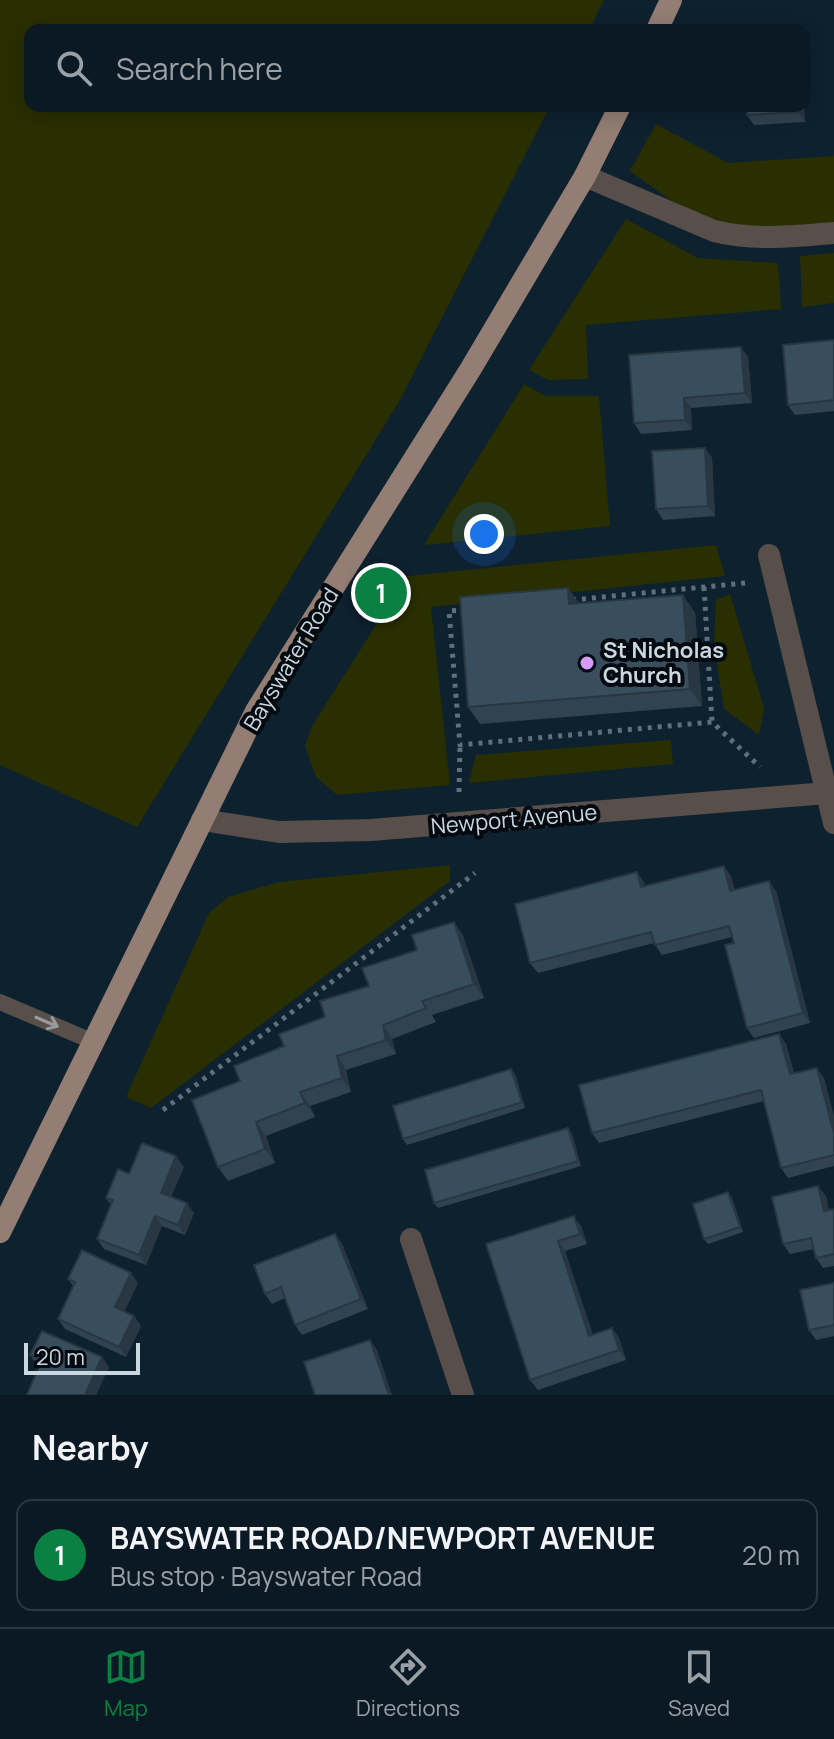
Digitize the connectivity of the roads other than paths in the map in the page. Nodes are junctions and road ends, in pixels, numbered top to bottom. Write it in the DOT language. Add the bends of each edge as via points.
graph roads {
  1 [pos="671,0"];
  2 [pos="660,24"];
  3 [pos="617,112"];
  4 [pos="585,176"];
  5 [pos="834,233"];
  6 [pos="769,555"];
  7 [pos="827,793"];
  8 [pos="202,820"];
  9 [pos="834,823"];
  10 [pos="0,1002"];
  11 [pos="94,1042"];
  12 [pos="1,1228"];
  13 [pos="411,1239"];
  14 [pos="463,1395"];
  1 -- 2 [label="main road"];
  3 -- 4 [label="main road, Bayswater Road"];
  4 -- 5 [label="street" via="733,236"];
  4 -- 8 [label="main road, Bayswater Road" via="256,711"];
  6 -- 7 [label="street"];
  7 -- 8 [label="street, Newport Avenue" via="371,830 279,832"];
  7 -- 9 [label="street"];
  8 -- 11 [label="main road, Bayswater Road"];
  10 -- 11 [label="lane, one-way"];
  11 -- 12 [label="main road, Bayswater Road"];
  13 -- 14 [label="street"];
}
